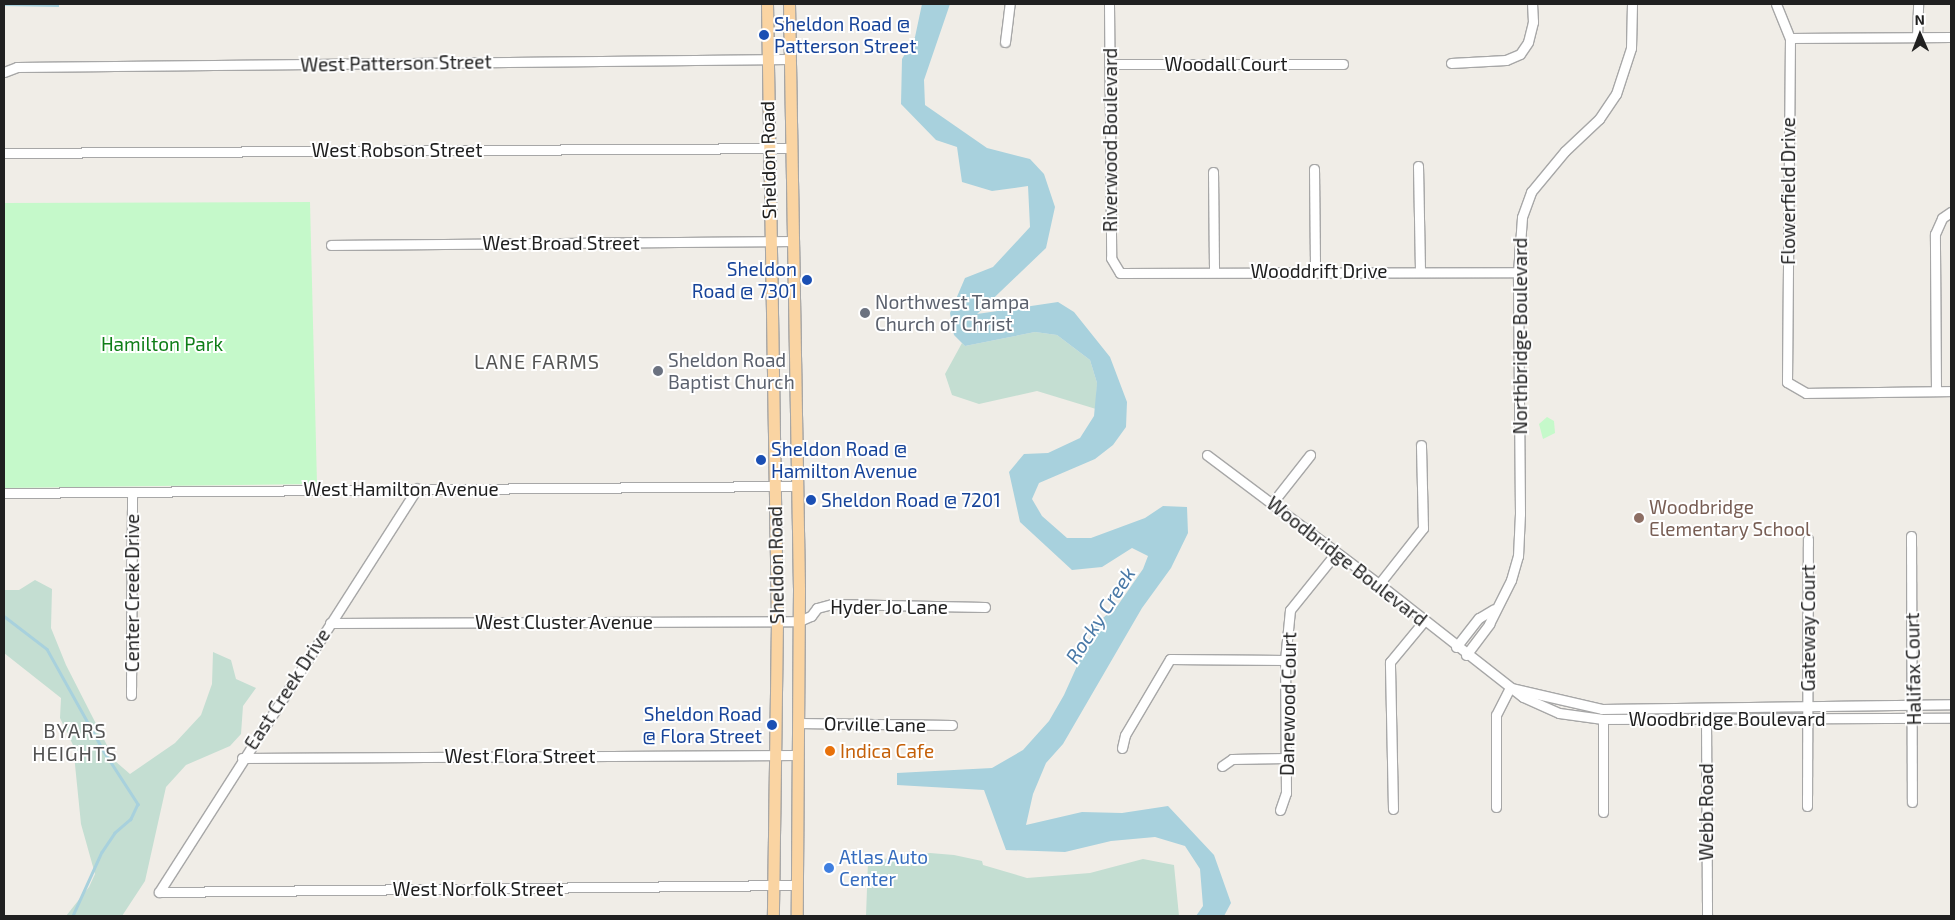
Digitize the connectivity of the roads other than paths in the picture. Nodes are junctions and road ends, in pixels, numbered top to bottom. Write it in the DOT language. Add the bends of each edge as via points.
graph roads {
  1 [pos="767,4"];
  2 [pos="789,4"];
  3 [pos="1010,4"];
  4 [pos="1109,4"];
  5 [pos="1532,4"];
  6 [pos="1632,4"];
  7 [pos="1776,4"];
  8 [pos="1918,4"];
  9 [pos="1917,37"];
  10 [pos="1951,37"];
  11 [pos="1790,38"];
  12 [pos="1005,42"];
  13 [pos="767,59"];
  14 [pos="789,59"];
  15 [pos="1451,62"];
  16 [pos="1109,64"];
  17 [pos="1343,64"];
  18 [pos="4,72"];
  19 [pos="767,148"];
  20 [pos="789,148"];
  21 [pos="4,153"];
  22 [pos="1418,166"];
  23 [pos="1314,169"];
  24 [pos="1213,172"];
  25 [pos="1951,212"];
  26 [pos="791,241"];
  27 [pos="770,242"];
  28 [pos="331,245"];
  29 [pos="1420,270"];
  30 [pos="1214,272"];
  31 [pos="1315,272"];
  32 [pos="1518,272"];
  33 [pos="1120,273"];
  34 [pos="795,376"];
  35 [pos="773,377"];
  36 [pos="1936,391"];
  37 [pos="1951,391"];
  38 [pos="1421,445"];
  39 [pos="1207,455"];
  40 [pos="1310,455"];
  41 [pos="775,486"];
  42 [pos="797,486"];
  43 [pos="417,489"];
  44 [pos="132,492"];
  45 [pos="4,493"];
  46 [pos="1273,502"];
  47 [pos="1911,536"];
  48 [pos="1808,539"];
  49 [pos="1336,553"];
  50 [pos="1379,584"];
  51 [pos="985,607"];
  52 [pos="1494,609"];
  53 [pos="777,621"];
  54 [pos="799,621"];
  55 [pos="1424,621"];
  56 [pos="330,623"];
  57 [pos="1456,647"];
  58 [pos="1466,655"];
  59 [pos="1285,660"];
  60 [pos="1510,688"];
  61 [pos="131,695"];
  62 [pos="1951,704"];
  63 [pos="1914,705"];
  64 [pos="1808,706"];
  65 [pos="1706,707"];
  66 [pos="1951,718"];
  67 [pos="1603,719"];
  68 [pos="1705,719"];
  69 [pos="1808,719"];
  70 [pos="1914,719"];
  71 [pos="798,723"];
  72 [pos="952,725"];
  73 [pos="1122,748"];
  74 [pos="778,755"];
  75 [pos="798,755"];
  76 [pos="242,758"];
  77 [pos="1287,758"];
  78 [pos="1222,766"];
  79 [pos="1912,802"];
  80 [pos="1807,806"];
  81 [pos="1496,807"];
  82 [pos="1393,809"];
  83 [pos="1280,810"];
  84 [pos="1604,812"];
  85 [pos="797,885"];
  86 [pos="774,886"];
  87 [pos="159,892"];
  88 [pos="774,916"];
  89 [pos="797,916"];
  90 [pos="1707,916"];
  1 -- 13 [label="main road, Sheldon Road"];
  2 -- 14 [label="main road, Sheldon Road"];
  3 -- 12 [label="street"];
  4 -- 16 [label="street, Riverwood Boulevard"];
  5 -- 15 [label="street" via="1533,22 1528,42 1520,54 1506,60"];
  6 -- 32 [label="street, Northbridge Boulevard" via="1631,48 1616,94 1599,119 1531,192 1522,217"];
  7 -- 11 [label="street, Flowerfield Drive"];
  8 -- 9 [label="street"];
  9 -- 10 [label="street"];
  9 -- 11 [label="street"];
  11 -- 36 [label="street, Flowerfield Drive" via="1787,382 1806,393"];
  13 -- 14 [label="street, West Patterson Street"];
  13 -- 18 [label="street, West Patterson Street" via="17,67"];
  13 -- 19 [label="main road, Sheldon Road"];
  14 -- 20 [label="main road, Sheldon Road"];
  16 -- 17 [label="street, Woodall Court"];
  16 -- 33 [label="street, Riverwood Boulevard" via="1111,258"];
  19 -- 20 [label="street, West Robson Street"];
  19 -- 21 [label="street, West Robson Street"];
  19 -- 27 [label="main road, Sheldon Road"];
  20 -- 26 [label="main road, Sheldon Road"];
  22 -- 29 [label="street"];
  23 -- 31 [label="street"];
  24 -- 30 [label="street"];
  25 -- 36 [label="street" via="1942,218 1935,234"];
  26 -- 27 [label="street, West Broad Street"];
  26 -- 34 [label="main road, Sheldon Road"];
  27 -- 28 [label="street, West Broad Street"];
  27 -- 35 [label="main road, Sheldon Road"];
  29 -- 31 [label="street, Wooddrift Drive"];
  29 -- 32 [label="street, Wooddrift Drive"];
  30 -- 31 [label="street, Wooddrift Drive"];
  30 -- 33 [label="street, Wooddrift Drive"];
  32 -- 52 [label="street, Northbridge Boulevard" via="1520,537 1511,580"];
  34 -- 35 [label="main road"];
  34 -- 42 [label="main road, Sheldon Road"];
  35 -- 41 [label="main road, Sheldon Road"];
  36 -- 37 [label="street"];
  38 -- 50 [label="street" via="1422,528"];
  39 -- 46 [label="street, Woodbridge Boulevard"];
  40 -- 46 [label="street"];
  41 -- 42 [label="street, West Hamilton Avenue"];
  41 -- 43 [label="street, West Hamilton Avenue"];
  41 -- 53 [label="main road, Sheldon Road"];
  42 -- 54 [label="main road, Sheldon Road"];
  43 -- 44 [label="street, West Hamilton Avenue"];
  43 -- 56 [label="street, East Creek Drive"];
  44 -- 45 [label="street, West Hamilton Avenue"];
  44 -- 61 [label="street, Center Creek Drive"];
  46 -- 49 [label="street, Woodbridge Boulevard"];
  47 -- 63 [label="street, Halifax Court"];
  48 -- 64 [label="street, Gateway Court"];
  49 -- 50 [label="street, Woodbridge Boulevard"];
  49 -- 59 [label="street, Danewood Court" via="1290,610"];
  50 -- 55 [label="street, Woodbridge Boulevard"];
  51 -- 54 [label="street, Hyder Jo Lane" via="832,604 817,608 811,616"];
  52 -- 57 [label="street, Northbridge Boulevard" via="1479,618"];
  52 -- 58 [label="street, Northbridge Boulevard" via="1489,624"];
  53 -- 54 [label="street, West Cluster Avenue"];
  53 -- 56 [label="street, West Cluster Avenue"];
  53 -- 74 [label="main road, Sheldon Road"];
  54 -- 71 [label="main road, Sheldon Road"];
  55 -- 57 [label="street, Woodbridge Boulevard"];
  55 -- 82 [label="street" via="1390,662"];
  56 -- 76 [label="street, East Creek Drive"];
  57 -- 58 [label="street, Woodbridge Boulevard"];
  58 -- 60 [label="street, Woodbridge Boulevard"];
  59 -- 73 [label="street" via="1170,659 1125,735"];
  59 -- 77 [label="street, Danewood Court"];
  60 -- 65 [label="street, Woodbridge Boulevard" via="1602,709"];
  60 -- 67 [label="street, Woodbridge Boulevard" via="1536,705 1559,713"];
  60 -- 81 [label="street" via="1496,715"];
  62 -- 63 [label="street, Woodbridge Boulevard"];
  63 -- 64 [label="street, Woodbridge Boulevard"];
  63 -- 70 [label="street, Halifax Court"];
  64 -- 65 [label="street, Woodbridge Boulevard"];
  64 -- 69 [label="street, Gateway Court"];
  65 -- 68 [label="street, Webb Road"];
  66 -- 70 [label="street, Woodbridge Boulevard"];
  67 -- 68 [label="street, Woodbridge Boulevard"];
  67 -- 84 [label="street"];
  68 -- 69 [label="street, Woodbridge Boulevard"];
  68 -- 90 [label="street, Webb Road"];
  69 -- 70 [label="street, Woodbridge Boulevard"];
  69 -- 80 [label="street, Gateway Court"];
  70 -- 79 [label="street, Halifax Court"];
  71 -- 72 [label="street, Orville Lane"];
  71 -- 75 [label="main road, Sheldon Road"];
  74 -- 75 [label="street, West Flora Street"];
  74 -- 76 [label="street, West Flora Street"];
  74 -- 86 [label="main road, Sheldon Road"];
  75 -- 85 [label="main road, Sheldon Road"];
  76 -- 87 [label="street, East Creek Drive"];
  77 -- 78 [label="street" via="1232,759"];
  77 -- 83 [label="street, Danewood Court" via="1286,793"];
  85 -- 86 [label="street, West Norfolk Street"];
  85 -- 89 [label="main road, Sheldon Road"];
  86 -- 87 [label="street, West Norfolk Street"];
  86 -- 88 [label="main road, Sheldon Road"];
}
